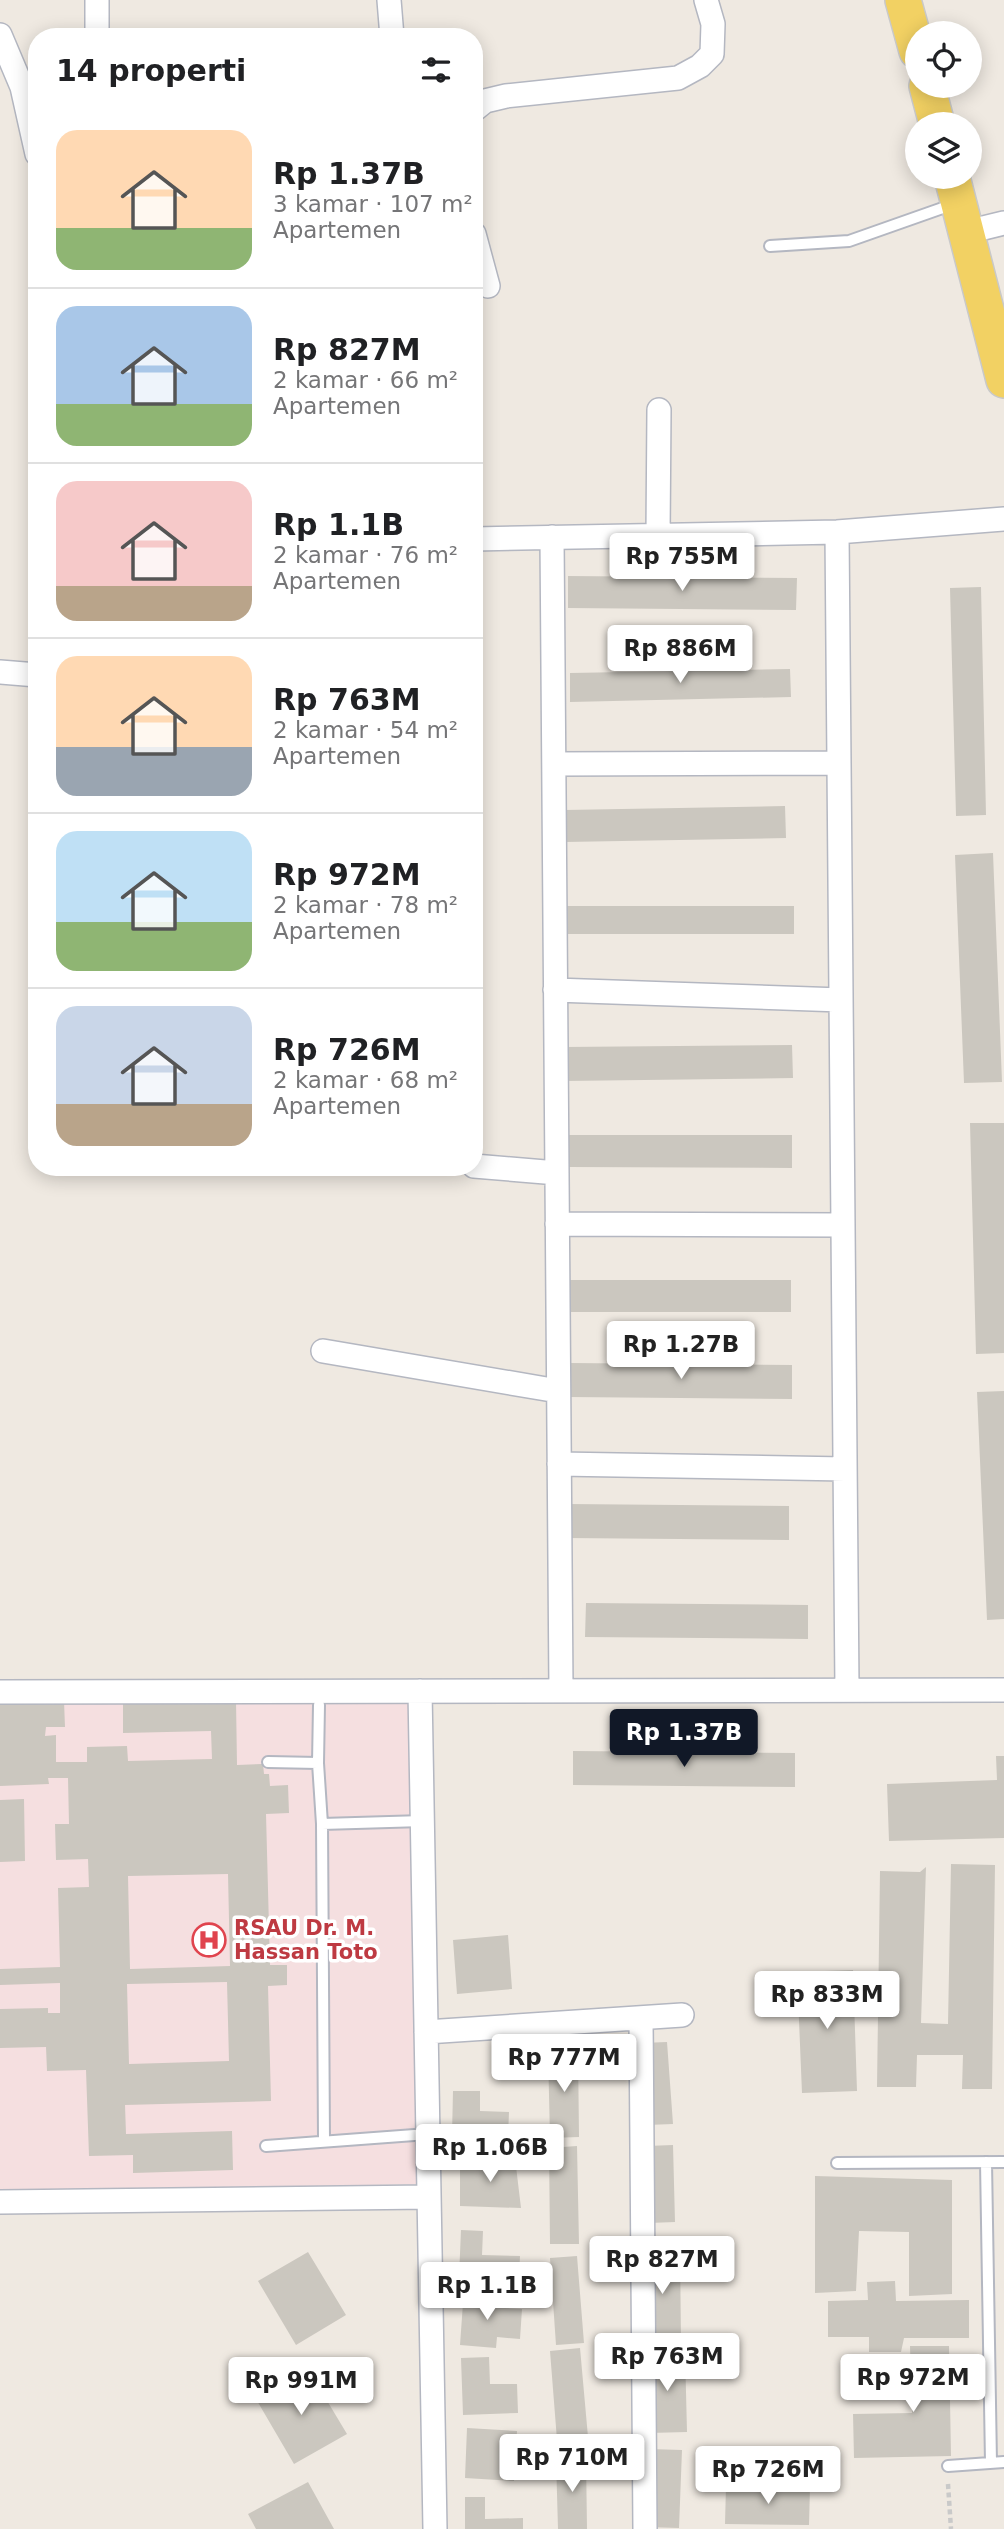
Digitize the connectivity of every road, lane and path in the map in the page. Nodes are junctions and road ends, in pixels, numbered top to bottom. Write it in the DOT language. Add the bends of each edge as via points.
graph roads {
  1 [pos="97,0"];
  2 [pos="389,0"];
  3 [pos="706,0"];
  4 [pos="903,0"];
  5 [pos="909,21"];
  6 [pos="97,28"];
  7 [pos="391,28"];
  8 [pos="0,35"];
  9 [pos="483,103"];
  10 [pos="28,111"];
  11 [pos="959,204"];
  12 [pos="1004,223"];
  13 [pos="770,246"];
  14 [pos="483,267"];
  15 [pos="488,286"];
  16 [pos="1004,380"];
  17 [pos="659,411"];
  18 [pos="1004,519"];
  19 [pos="837,532"];
  20 [pos="658,535"];
  21 [pos="552,537"];
  22 [pos="483,539"];
  23 [pos="0,672"];
  24 [pos="28,674"];
  25 [pos="839,763"];
  26 [pos="554,764"];
  27 [pos="555,990"];
  28 [pos="841,1000"];
  29 [pos="483,1167"];
  30 [pos="557,1173"];
  31 [pos="557,1224"];
  32 [pos="843,1225"];
  33 [pos="323,1351"];
  34 [pos="558,1391"];
  35 [pos="559,1464"];
  36 [pos="845,1469"];
  37 [pos="561,1689"];
  38 [pos="847,1689"];
  39 [pos="421,1690"];
  40 [pos="1004,1690"];
  41 [pos="0,1692"];
  42 [pos="318,1705"];
  43 [pos="268,1762"];
  44 [pos="318,1763"];
  45 [pos="423,1821"];
  46 [pos="322,1824"];
  47 [pos="682,2015"];
  48 [pos="641,2020"];
  49 [pos="426,2032"];
  50 [pos="428,2134"];
  51 [pos="324,2140"];
  52 [pos="266,2146"];
  53 [pos="986,2162"];
  54 [pos="1004,2162"];
  55 [pos="837,2163"];
  56 [pos="429,2197"];
  57 [pos="0,2202"];
  58 [pos="1004,2462"];
  59 [pos="992,2463"];
  60 [pos="947,2466"];
  61 [pos="435,2529"];
  62 [pos="645,2529"];
  63 [pos="951,2529"];
  1 -- 6 [label="street"];
  2 -- 7 [label="street"];
  3 -- 9 [label="street" via="713,24 712,54 678,78 506,96"];
  4 -- 5 [label="main road"];
  8 -- 10 [label="street"];
  11 -- 12 [label="street"];
  11 -- 13 [label="lane" via="849,241"];
  11 -- 16 [label="main road"];
  14 -- 15 [label="street"];
  17 -- 20 [label="street"];
  18 -- 19 [label="street"];
  19 -- 20 [label="street"];
  19 -- 25 [label="street"];
  20 -- 21 [label="street"];
  21 -- 22 [label="street"];
  21 -- 26 [label="street"];
  23 -- 24 [label="street"];
  25 -- 26 [label="street"];
  25 -- 28 [label="street"];
  26 -- 27 [label="street"];
  27 -- 28 [label="street"];
  27 -- 30 [label="street"];
  28 -- 32 [label="street"];
  29 -- 30 [label="street"];
  30 -- 31 [label="street"];
  31 -- 32 [label="street"];
  31 -- 34 [label="street"];
  32 -- 36 [label="street"];
  33 -- 34 [label="street"];
  34 -- 35 [label="street"];
  35 -- 36 [label="street"];
  35 -- 37 [label="street"];
  36 -- 38 [label="street"];
  37 -- 38 [label="street"];
  37 -- 39 [label="street"];
  38 -- 40 [label="street"];
  39 -- 41 [label="street"];
  39 -- 45 [label="street"];
  42 -- 44 [label="lane"];
  43 -- 44 [label="lane"];
  44 -- 46 [label="lane"];
  45 -- 46 [label="lane"];
  45 -- 49 [label="street"];
  46 -- 51 [label="lane"];
  47 -- 48 [label="street"];
  48 -- 49 [label="street"];
  48 -- 62 [label="street"];
  49 -- 50 [label="street"];
  50 -- 51 [label="lane"];
  50 -- 56 [label="street"];
  51 -- 52 [label="lane"];
  53 -- 54 [label="lane"];
  53 -- 55 [label="lane"];
  53 -- 59 [label="lane"];
  56 -- 57 [label="street"];
  56 -- 61 [label="street"];
  58 -- 59 [label="lane"];
  59 -- 60 [label="lane"];
  60 -- 63 [label="path"];
}
